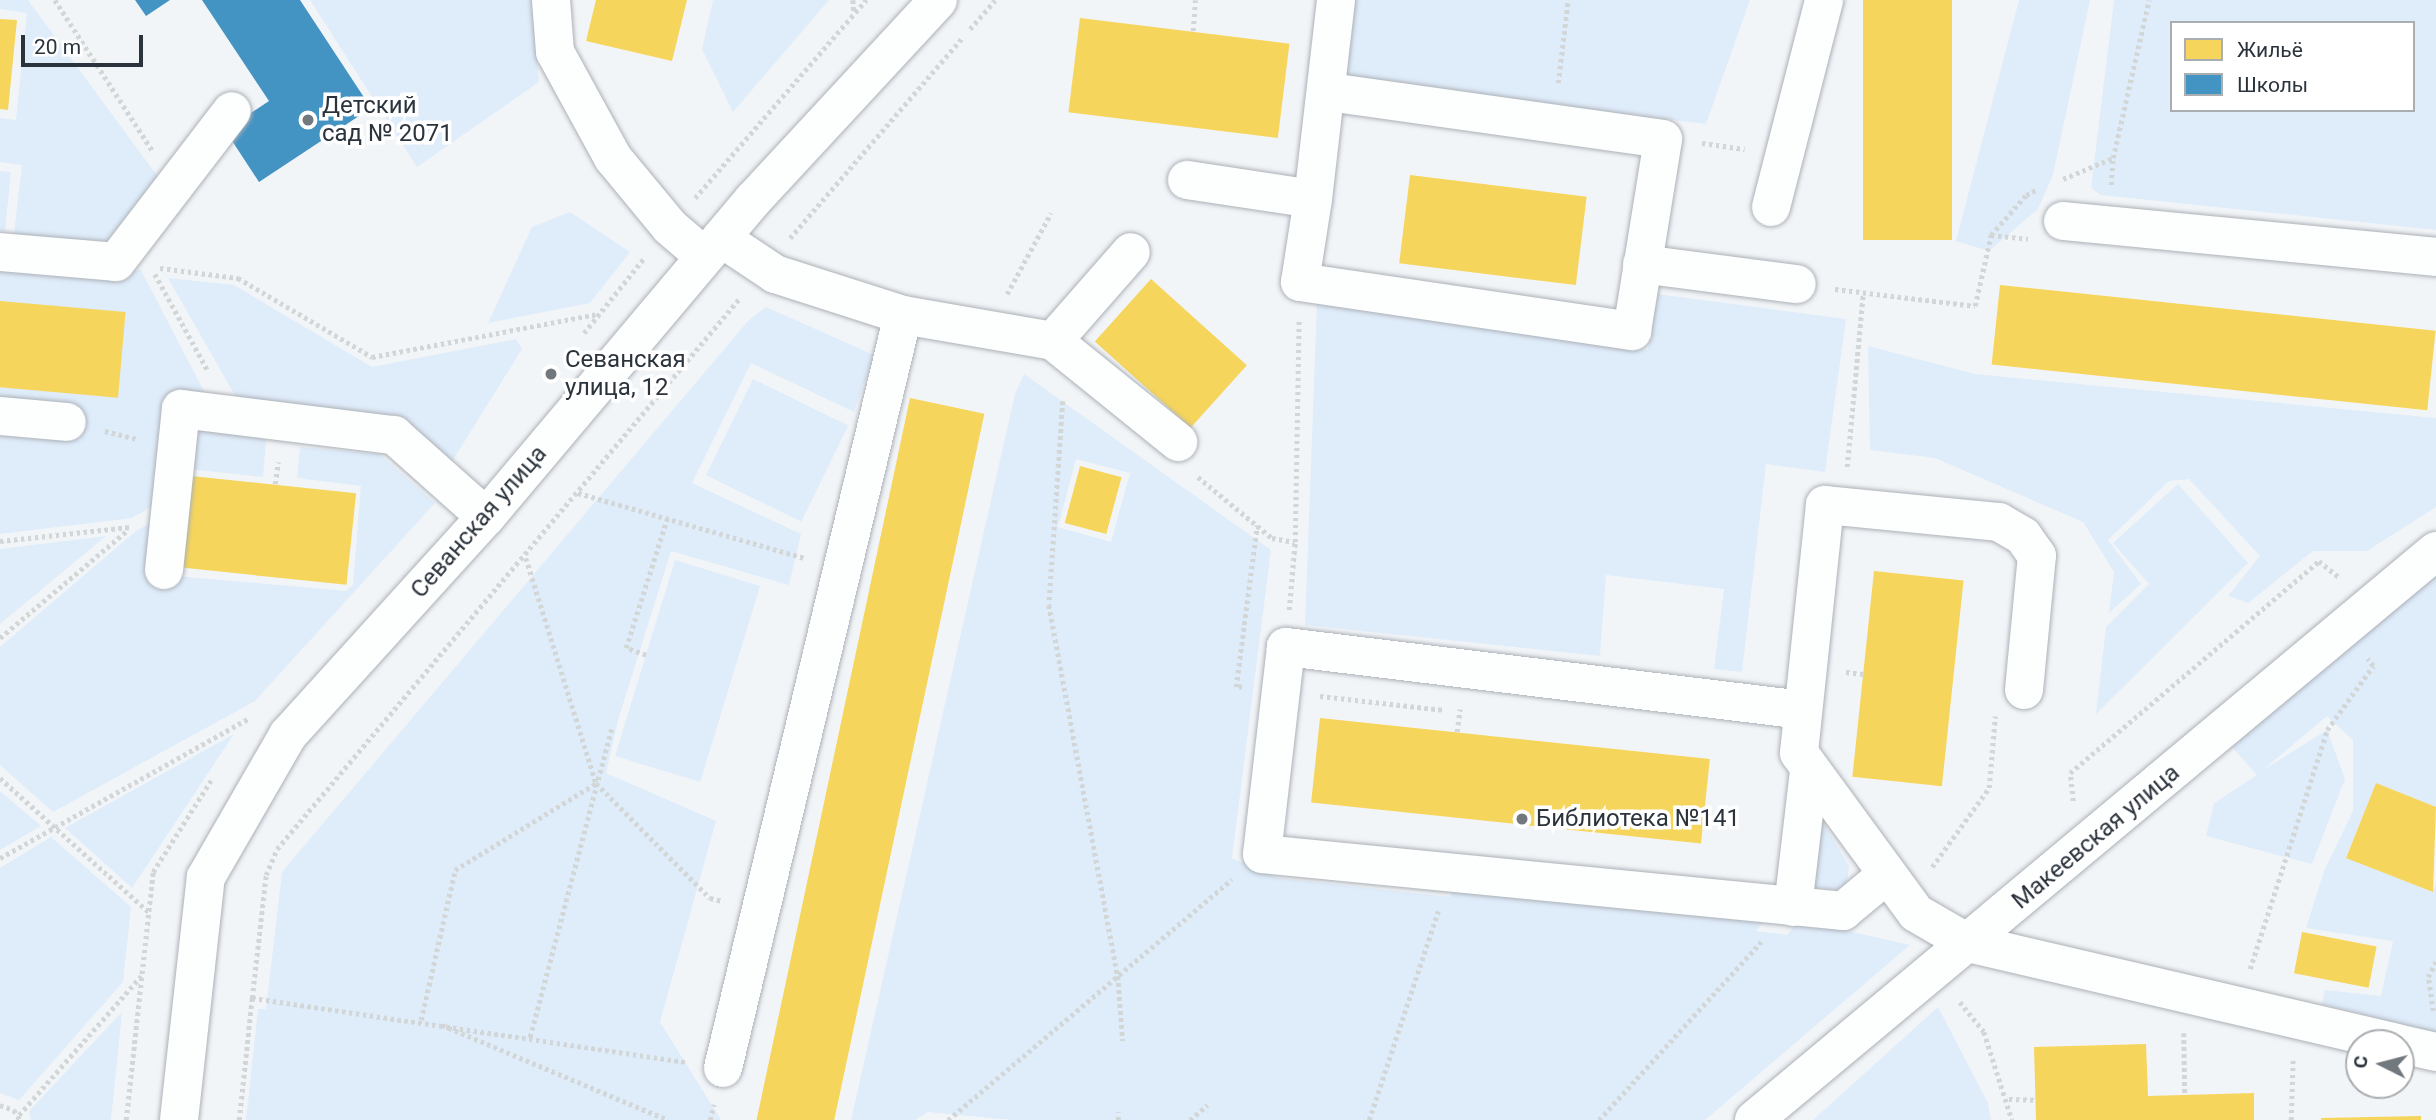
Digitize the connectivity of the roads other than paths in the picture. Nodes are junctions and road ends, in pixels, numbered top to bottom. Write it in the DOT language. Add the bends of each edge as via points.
graph roads {
  1 [pos="551,0"];
  2 [pos="938,0"];
  3 [pos="1336,0"];
  4 [pos="1824,0"];
  5 [pos="1327,92"];
  6 [pos="233,111"];
  7 [pos="1187,180"];
  8 [pos="1313,199"];
  9 [pos="1771,207"];
  10 [pos="2063,221"];
  11 [pos="713,247"];
  12 [pos="0,252"];
  13 [pos="1131,252"];
  14 [pos="2436,257"];
  15 [pos="1642,264"];
  16 [pos="1797,284"];
  17 [pos="903,315"];
  18 [pos="1053,341"];
  19 [pos="0,416"];
  20 [pos="67,422"];
  21 [pos="1178,442"];
  22 [pos="486,517"];
  23 [pos="2436,551"];
  24 [pos="164,570"];
  25 [pos="2010,698"];
  26 [pos="1803,710"];
  27 [pos="1809,770"];
  28 [pos="1885,876"];
  29 [pos="1793,907"];
  30 [pos="1968,943"];
  31 [pos="2345,1031"];
  32 [pos="2415,1047"];
  33 [pos="2436,1052"];
  34 [pos="723,1068"];
  35 [pos="179,1120"];
  36 [pos="1754,1120"];
  1 -- 11 [label="street" via="555,52 613,158 670,227"];
  2 -- 11 [label="street, Севанская улица"];
  3 -- 5 [label="street"];
  4 -- 9 [label="street"];
  5 -- 8 [label="street"];
  5 -- 15 [label="street" via="1663,139"];
  6 -- 12 [label="street" via="116,262"];
  7 -- 8 [label="street"];
  8 -- 15 [label="street" via="1300,282 1632,331"];
  10 -- 14 [label="street"];
  11 -- 17 [label="street" via="764,269"];
  11 -- 22 [label="street, Севанская улица"];
  13 -- 18 [label="street"];
  15 -- 16 [label="street"];
  17 -- 18 [label="street"];
  17 -- 34 [label="street"];
  18 -- 21 [label="street"];
  19 -- 20 [label="street"];
  22 -- 24 [label="street" via="394,435 181,409"];
  22 -- 35 [label="street, Севанская улица" via="288,735 215,854 206,877"];
  23 -- 30 [label="street, Макеевская улица"];
  25 -- 26 [label="street" via="2037,556 2023,536 1999,522 1825,505"];
  26 -- 27 [label="street" via="1799,753"];
  26 -- 29 [label="street" via="1286,647 1262,854"];
  27 -- 28 [label="street"];
  27 -- 29 [label="street"];
  28 -- 29 [label="street" via="1843,911"];
  28 -- 30 [label="street" via="1916,913"];
  30 -- 31 [label="street"];
  30 -- 36 [label="street, Макеевская улица"];
  32 -- 33 [label="street"];
}
